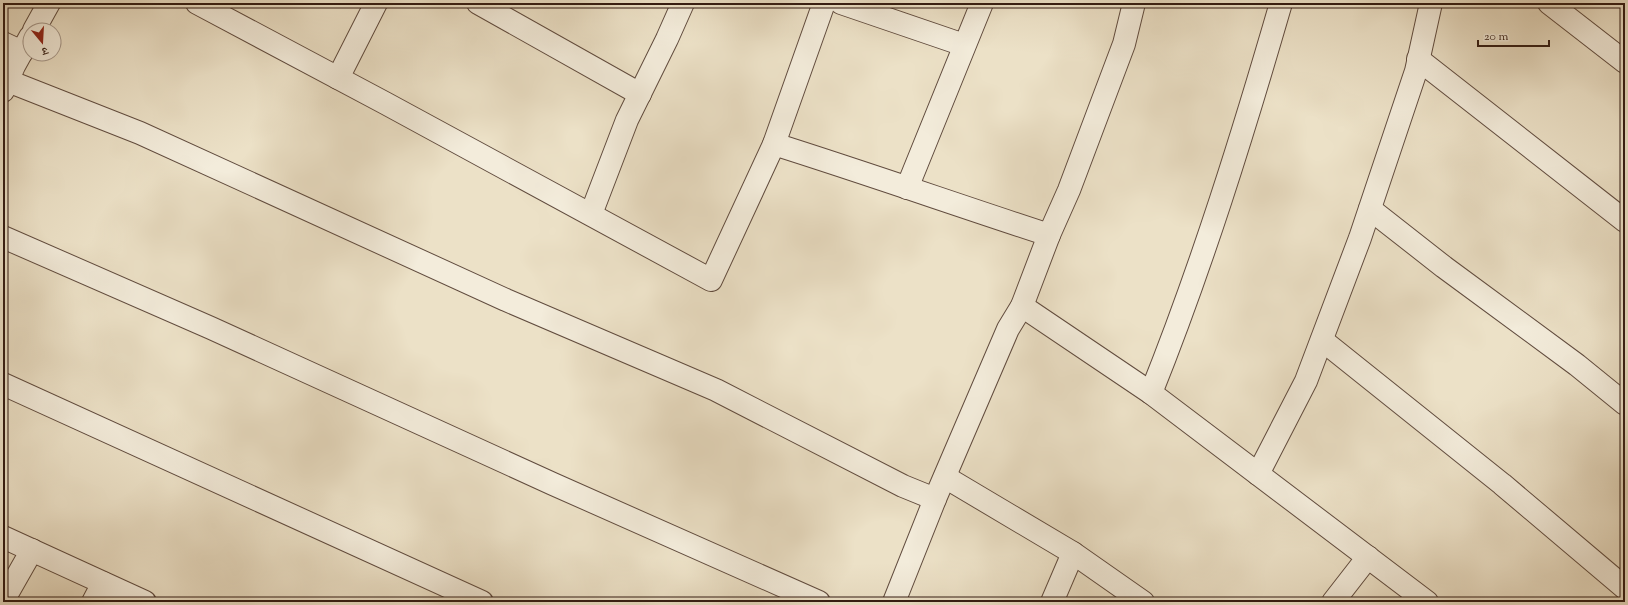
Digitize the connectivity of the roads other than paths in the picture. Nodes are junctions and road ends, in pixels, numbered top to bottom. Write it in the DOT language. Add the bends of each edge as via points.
graph roads {
  1 [pos="49,3"];
  2 [pos="376,3"];
  3 [pos="478,3"];
  4 [pos="683,3"];
  5 [pos="824,3"];
  6 [pos="841,3"];
  7 [pos="982,3"];
  8 [pos="1134,3"];
  9 [pos="1281,3"];
  10 [pos="1431,3"];
  11 [pos="1549,3"];
  12 [pos="208,6"];
  13 [pos="38,22"];
  14 [pos="18,44"];
  15 [pos="964,45"];
  16 [pos="1418,59"];
  17 [pos="1625,62"];
  18 [pos="338,78"];
  19 [pos="5,86"];
  20 [pos="640,94"];
  21 [pos="774,144"];
  22 [pos="907,188"];
  23 [pos="1370,209"];
  24 [pos="590,214"];
  25 [pos="1625,221"];
  26 [pos="1049,235"];
  27 [pos="3,238"];
  28 [pos="1022,306"];
  29 [pos="1322,340"];
  30 [pos="3,384"];
  31 [pos="1151,393"];
  32 [pos="1625,404"];
  33 [pos="1258,474"];
  34 [pos="945,477"];
  35 [pos="935,499"];
  36 [pos="3,536"];
  37 [pos="32,550"];
  38 [pos="1073,553"];
  39 [pos="1368,557"];
  40 [pos="1625,588"];
  41 [pos="1625,591"];
  42 [pos="98,593"];
  43 [pos="3,601"];
  44 [pos="145,602"];
  45 [pos="482,602"];
  46 [pos="819,602"];
  47 [pos="894,602"];
  48 [pos="1052,602"];
  49 [pos="1143,602"];
  50 [pos="1333,602"];
  51 [pos="1427,602"];
  52 [pos="1617,602"];
  1 -- 13 [label="street"];
  2 -- 18 [label="street"];
  3 -- 20 [label="street"];
  4 -- 20 [label="street"];
  5 -- 21 [label="street"];
  6 -- 15 [label="street"];
  7 -- 15 [label="street"];
  8 -- 26 [label="street" via="1121,51 1069,190"];
  9 -- 31 [label="street" via="1246,125 1174,335"];
  10 -- 16 [label="street"];
  11 -- 17 [label="street"];
  12 -- 18 [label="street"];
  14 -- 19 [label="street" via="14,66"];
  15 -- 22 [label="street"];
  16 -- 23 [label="street"];
  16 -- 25 [label="street"];
  18 -- 24 [label="street"];
  19 -- 35 [label="street" via="140,133 506,300 716,390 903,486"];
  20 -- 24 [label="street"];
  21 -- 22 [label="street"];
  21 -- 24 [label="street" via="712,280"];
  22 -- 26 [label="street"];
  23 -- 29 [label="street"];
  23 -- 32 [label="street"];
  26 -- 28 [label="street"];
  27 -- 46 [label="street" via="211,328 552,484"];
  28 -- 31 [label="street"];
  28 -- 34 [label="street" via="1008,329"];
  29 -- 33 [label="street" via="1306,381"];
  29 -- 40 [label="street"];
  30 -- 45 [label="street"];
  31 -- 33 [label="street"];
  33 -- 39 [label="street"];
  34 -- 35 [label="street"];
  34 -- 38 [label="street"];
  35 -- 47 [label="street"];
  36 -- 37 [label="street"];
  37 -- 42 [label="street"];
  37 -- 43 [label="street"];
  38 -- 48 [label="street"];
  38 -- 49 [label="street"];
  39 -- 50 [label="street"];
  39 -- 51 [label="street"];
  41 -- 52 [label="street"];
  42 -- 44 [label="street"];
}
